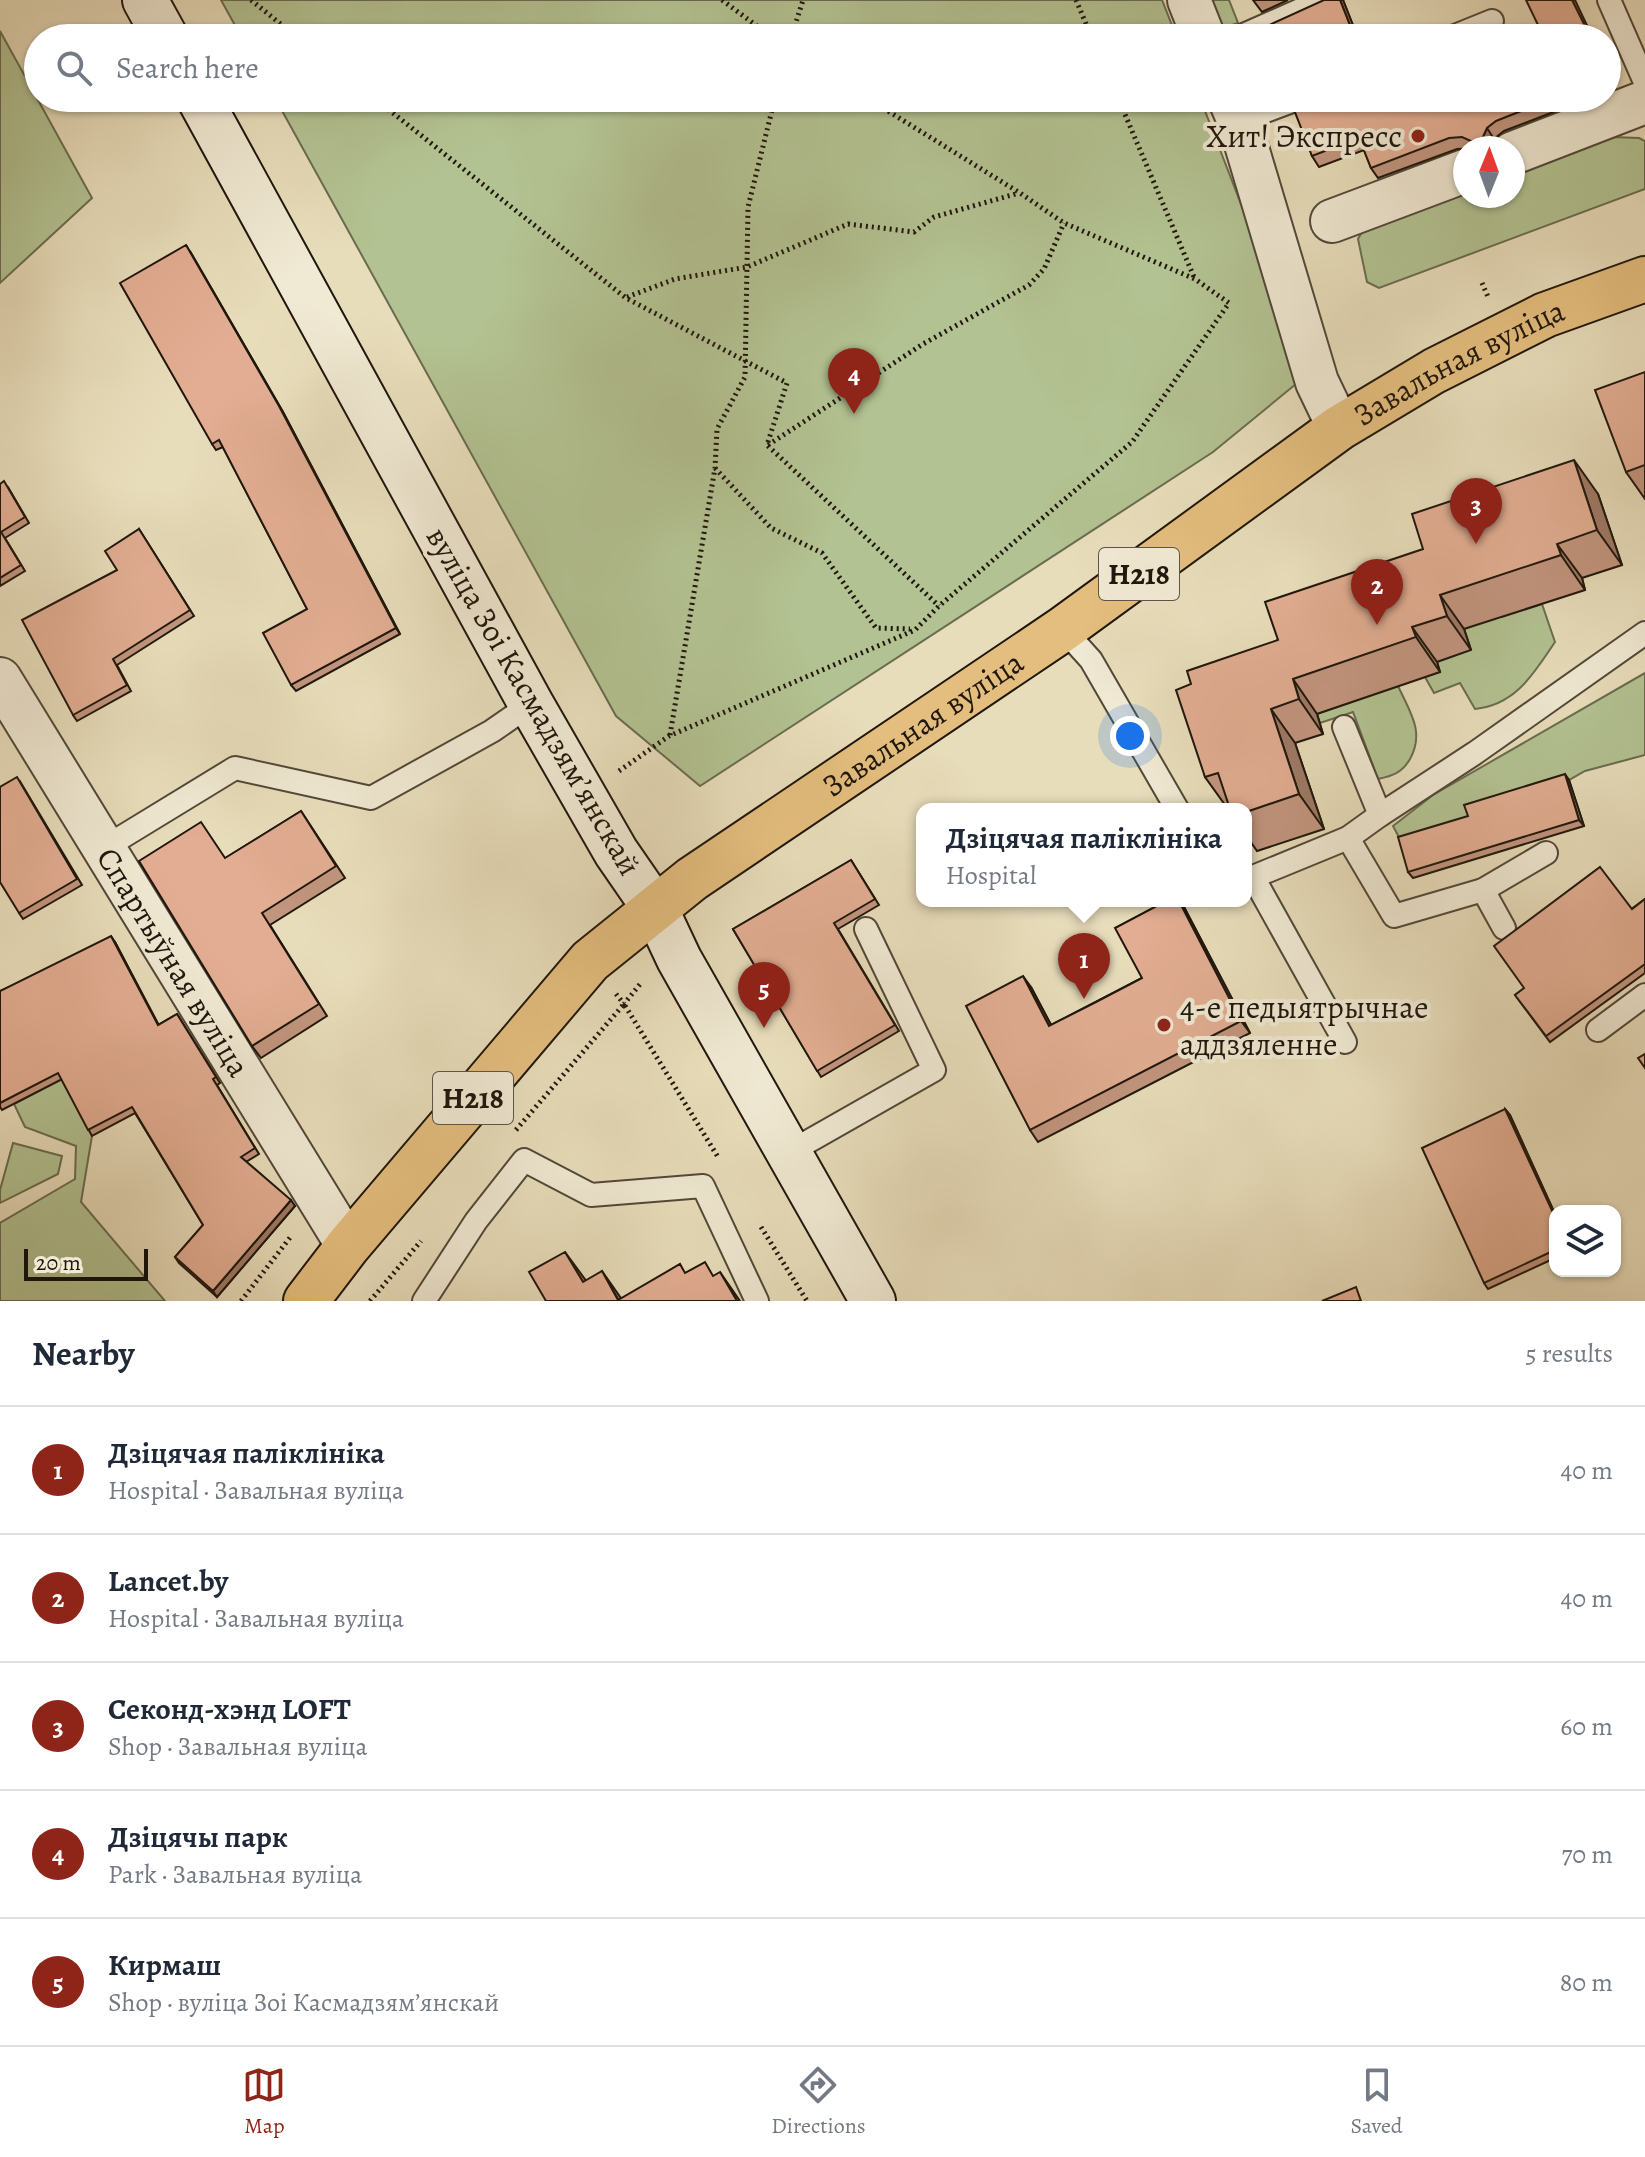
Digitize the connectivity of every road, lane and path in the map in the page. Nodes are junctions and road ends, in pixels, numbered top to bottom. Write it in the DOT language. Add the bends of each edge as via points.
graph roads {
  1 [pos="145,0"];
  2 [pos="251,0"];
  3 [pos="722,0"];
  4 [pos="803,0"];
  5 [pos="1076,0"];
  6 [pos="1189,0"];
  7 [pos="1323,0"];
  8 [pos="1609,0"];
  9 [pos="1492,21"];
  10 [pos="158,24"];
  11 [pos="281,24"];
  12 [pos="754,24"];
  13 [pos="795,24"];
  14 [pos="1086,24"];
  15 [pos="1198,24"];
  16 [pos="1269,24"];
  17 [pos="1485,24"];
  18 [pos="1620,24"];
  19 [pos="1621,27"];
  20 [pos="1645,82"];
  21 [pos="1645,102"];
  22 [pos="1621,111"];
  23 [pos="207,112"];
  24 [pos="392,112"];
  25 [pos="772,112"];
  26 [pos="890,112"];
  27 [pos="1124,112"];
  28 [pos="1235,112"];
  29 [pos="1619,112"];
  30 [pos="1525,148"];
  31 [pos="1453,176"];
  32 [pos="1020,193"];
  33 [pos="1332,221"];
  34 [pos="1064,223"];
  35 [pos="747,267"];
  36 [pos="1195,279"];
  37 [pos="1645,279"];
  38 [pos="626,298"];
  39 [pos="746,360"];
  40 [pos="1339,428"];
  41 [pos="767,445"];
  42 [pos="715,468"];
  43 [pos="939,606"];
  44 [pos="1063,629"];
  45 [pos="915,630"];
  46 [pos="1645,633"];
  47 [pos="0,679"];
  48 [pos="531,704"];
  49 [pos="1344,727"];
  50 [pos="669,736"];
  51 [pos="614,774"];
  52 [pos="1174,803"];
  53 [pos="1380,815"];
  54 [pos="1348,838"];
  55 [pos="104,848"];
  56 [pos="1546,853"];
  57 [pos="1252,875"];
  58 [pos="1252,881"];
  59 [pos="1483,890"];
  60 [pos="656,910"];
  61 [pos="1504,928"];
  62 [pos="866,929"];
  63 [pos="1645,995"];
  64 [pos="1598,1030"];
  65 [pos="1345,1042"];
  66 [pos="512,1135"];
  67 [pos="788,1153"];
  68 [pos="724,1166"];
  69 [pos="320,1199"];
  70 [pos="757,1220"];
  71 [pos="431,1230"];
  72 [pos="348,1246"];
  73 [pos="241,1301"];
  74 [pos="306,1301"];
  75 [pos="370,1301"];
  76 [pos="424,1301"];
  77 [pos="757,1301"];
  78 [pos="807,1301"];
  79 [pos="873,1301"];
  1 -- 10 [label="main road"];
  2 -- 11 [label="path"];
  3 -- 12 [label="path"];
  4 -- 13 [label="path"];
  5 -- 14 [label="path"];
  6 -- 15 [label="street"];
  7 -- 16 [label="lane"];
  8 -- 18 [label="lane"];
  9 -- 17 [label="lane"];
  19 -- 20 [label="lane"];
  21 -- 22 [label="street"];
  23 -- 48 [label="main road, вуліца Зоі Касмадзямʼянскай"];
  24 -- 38 [label="path"];
  25 -- 35 [label="path" via="748,207"];
  26 -- 32 [label="path"];
  27 -- 36 [label="path"];
  28 -- 40 [label="street" via="1317,382"];
  29 -- 30 [label="street"];
  31 -- 33 [label="street"];
  32 -- 34 [label="path"];
  32 -- 35 [label="path" via="934,217 914,232 848,224"];
  34 -- 36 [label="path"];
  34 -- 41 [label="path" via="1044,269 1029,285 923,344"];
  35 -- 38 [label="path" via="675,279"];
  35 -- 39 [label="path"];
  36 -- 43 [label="path" via="1229,303 1132,442"];
  37 -- 40 [label="main road, Завальная вуліца / Н218" via="1545,315 1434,371"];
  38 -- 39 [label="path"];
  39 -- 41 [label="path" via="787,383"];
  39 -- 42 [label="path" via="745,377 717,429"];
  40 -- 44 [label="main road, Завальная вуліца / Н218"];
  41 -- 43 [label="path"];
  42 -- 45 [label="path" via="771,528 822,553 876,628"];
  42 -- 50 [label="path"];
  43 -- 45 [label="path"];
  44 -- 52 [label="lane" via="1091,660"];
  44 -- 60 [label="main road, Завальная вуліца / Н218" via="692,879"];
  45 -- 50 [label="path"];
  46 -- 53 [label="lane"];
  47 -- 55 [label="street, Спартыўная вуліца"];
  48 -- 55 [label="lane" via="371,798 235,768"];
  48 -- 60 [label="main road, вуліца Зоі Касмадзямʼянскай" via="616,852"];
  49 -- 53 [label="lane"];
  50 -- 51 [label="path"];
  53 -- 54 [label="lane"];
  54 -- 57 [label="lane"];
  54 -- 59 [label="lane" via="1394,916"];
  55 -- 69 [label="street, Спартыўная вуліца"];
  56 -- 59 [label="lane"];
  58 -- 65 [label="lane"];
  59 -- 61 [label="lane"];
  60 -- 67 [label="main road, вуліца Зоі Касмадзямʼянскай"];
  60 -- 72 [label="main road, Завальная вуліца / Н218" via="590,961"];
  62 -- 67 [label="lane" via="934,1070"];
  63 -- 64 [label="lane"];
  66 -- 68 [label="path" via="624,1004"];
  67 -- 79 [label="main road, вуліца Зоі Касмадзямʼянскай"];
  69 -- 72 [label="street, Спартыўная вуліца"];
  69 -- 73 [label="path"];
  70 -- 78 [label="path"];
  71 -- 75 [label="path"];
  72 -- 74 [label="main road, Завальная вуліца / Н218"];
  76 -- 77 [label="lane" via="524,1160 591,1195 703,1186"];
}
